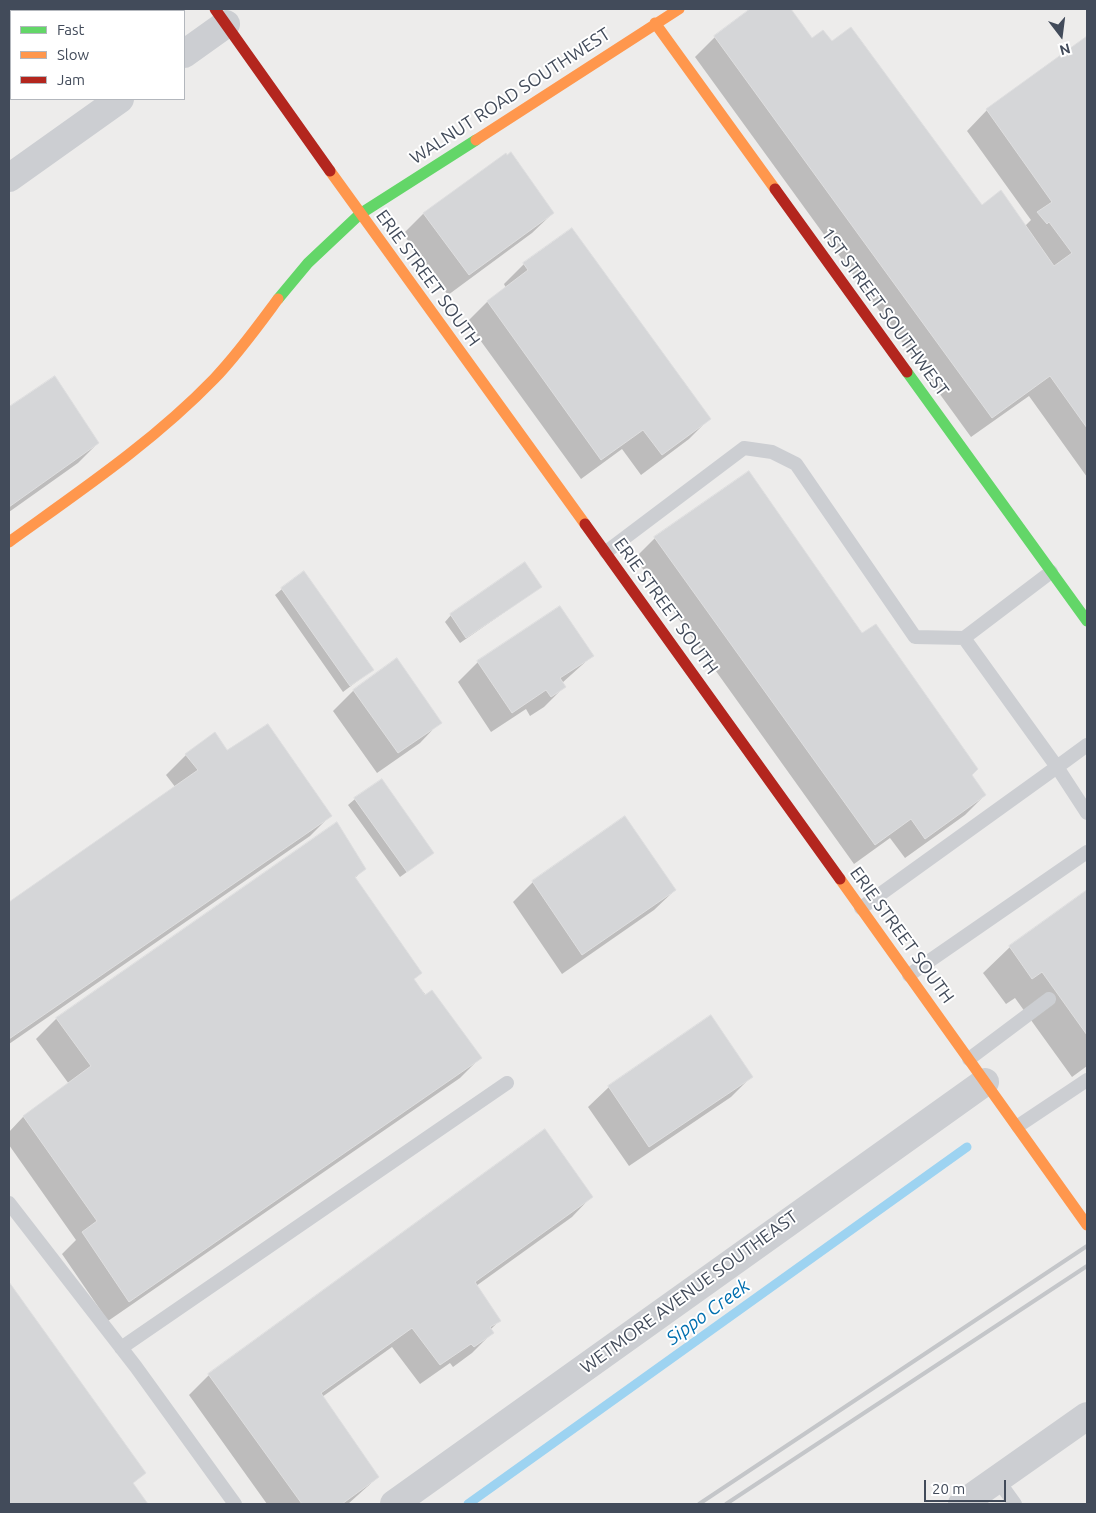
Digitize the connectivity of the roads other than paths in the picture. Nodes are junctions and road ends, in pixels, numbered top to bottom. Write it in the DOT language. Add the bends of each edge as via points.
graph roads {
  1 [pos="679,9"];
  2 [pos="220,17"];
  3 [pos="655,23"];
  4 [pos="185,53"];
  5 [pos="119,100"];
  6 [pos="9,178"];
  7 [pos="360,214"];
  8 [pos="9,542"];
  9 [pos="606,552"];
  10 [pos="1051,572"];
  11 [pos="1087,620"];
  12 [pos="964,638"];
  13 [pos="1087,744"];
  14 [pos="1056,767"];
  15 [pos="1087,813"];
  16 [pos="1087,852"];
  17 [pos="861,908"];
  18 [pos="909,975"];
  19 [pos="1049,999"];
  20 [pos="969,1059"];
  21 [pos="1087,1080"];
  22 [pos="985,1082"];
  23 [pos="507,1083"];
  24 [pos="1018,1126"];
  25 [pos="9,1203"];
  26 [pos="1087,1226"];
  27 [pos="121,1348"];
  28 [pos="1087,1416"];
  29 [pos="997,1479"];
  30 [pos="235,1504"];
  31 [pos="394,1504"];
  32 [pos="962,1504"];
  33 [pos="1015,1504"];
  1 -- 3 [label="main road, WALNUT ROAD SOUTHWEST"];
  2 -- 4 [label="street"];
  2 -- 7 [label="main road, ERIE STREET SOUTH"];
  3 -- 7 [label="main road, WALNUT ROAD SOUTHWEST"];
  3 -- 10 [label="main road, 1ST STREET SOUTHWEST"];
  5 -- 6 [label="street"];
  7 -- 8 [label="main road, WALNUT ROAD SOUTHWEST" via="293,280 243,346 186,407 133,451"];
  7 -- 9 [label="main road, ERIE STREET SOUTH"];
  9 -- 12 [label="lane" via="744,448 772,452 796,464 915,637"];
  9 -- 17 [label="main road, ERIE STREET SOUTH"];
  10 -- 11 [label="main road, 1ST STREET SOUTHWEST"];
  10 -- 12 [label="lane"];
  12 -- 14 [label="lane"];
  13 -- 14 [label="lane"];
  14 -- 15 [label="lane"];
  14 -- 17 [label="lane"];
  16 -- 18 [label="lane"];
  17 -- 18 [label="main road, ERIE STREET SOUTH"];
  18 -- 20 [label="main road, ERIE STREET SOUTH"];
  19 -- 20 [label="lane"];
  20 -- 22 [label="main road, ERIE STREET SOUTH"];
  21 -- 24 [label="lane"];
  22 -- 24 [label="main road, ERIE STREET SOUTH"];
  22 -- 31 [label="street, WETMORE AVENUE SOUTHEAST"];
  23 -- 27 [label="lane"];
  24 -- 26 [label="main road, ERIE STREET SOUTH"];
  25 -- 27 [label="lane"];
  27 -- 30 [label="lane"];
  28 -- 29 [label="street"];
  29 -- 32 [label="street"];
  29 -- 33 [label="lane"];
}
